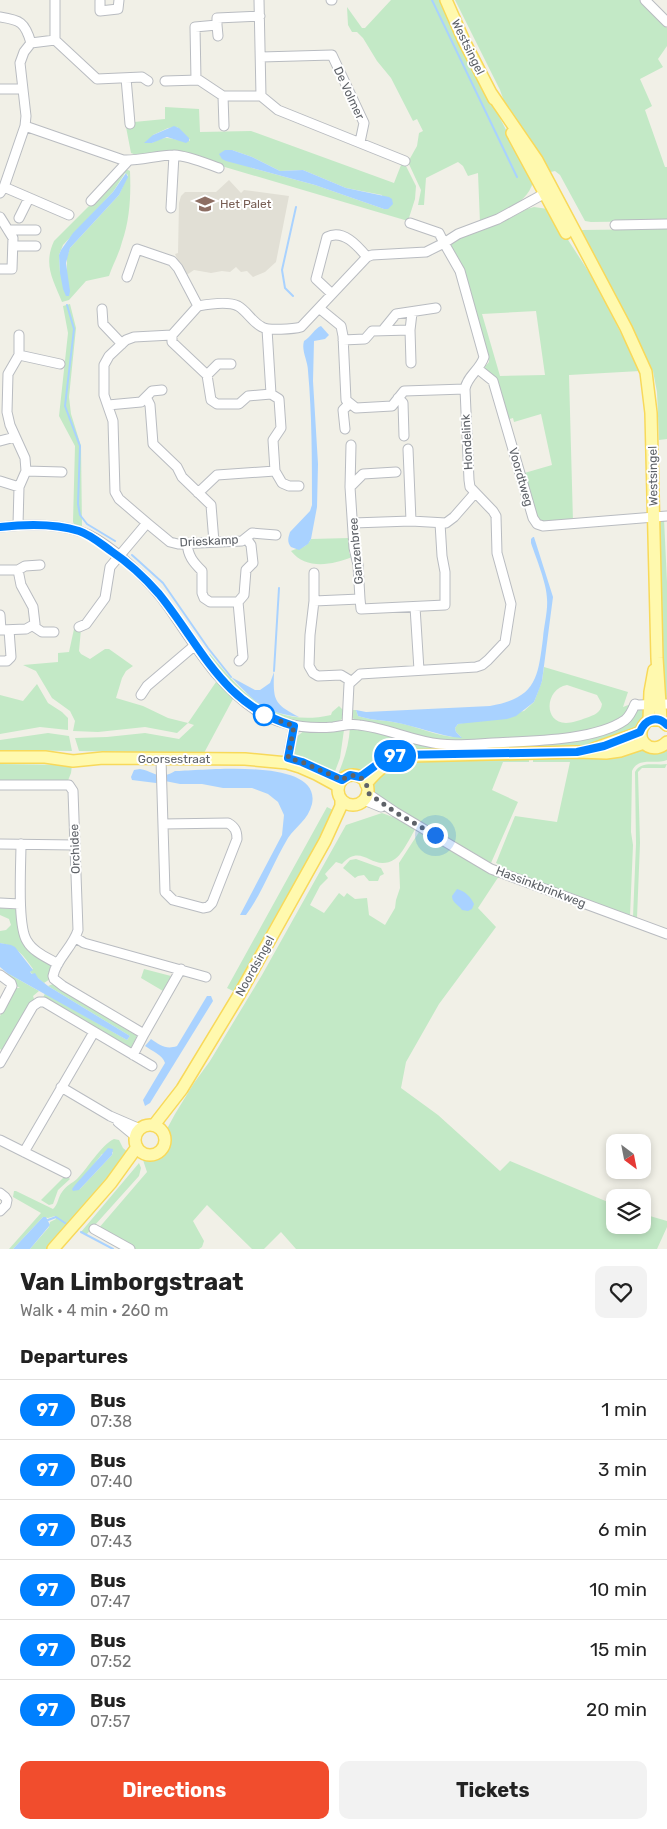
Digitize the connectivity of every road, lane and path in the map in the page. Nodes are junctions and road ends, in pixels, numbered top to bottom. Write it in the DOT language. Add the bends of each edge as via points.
graph roads {
  1 [pos="55,0"];
  2 [pos="119,0"];
  3 [pos="259,0"];
  4 [pos="446,0"];
  5 [pos="645,0"];
  6 [pos="100,1"];
  7 [pos="260,16"];
  8 [pos="0,17"];
  9 [pos="220,22"];
  10 [pos="667,22"];
  11 [pos="218,36"];
  12 [pos="55,40"];
  13 [pos="31,42"];
  14 [pos="260,57"];
  15 [pos="126,78"];
  16 [pos="196,80"];
  17 [pos="148,81"];
  18 [pos="165,81"];
  19 [pos="0,89"];
  20 [pos="23,89"];
  21 [pos="223,96"];
  22 [pos="262,96"];
  23 [pos="130,124"];
  24 [pos="25,126"];
  25 [pos="224,126"];
  26 [pos="360,142"];
  27 [pos="174,155"];
  28 [pos="129,160"];
  29 [pos="406,161"];
  30 [pos="219,168"];
  31 [pos="2,190"];
  32 [pos="548,192"];
  33 [pos="29,198"];
  34 [pos="92,201"];
  35 [pos="171,208"];
  36 [pos="69,215"];
  37 [pos="0,217"];
  38 [pos="19,218"];
  39 [pos="410,223"];
  40 [pos="667,224"];
  41 [pos="615,225"];
  42 [pos="8,230"];
  43 [pos="36,230"];
  44 [pos="444,243"];
  45 [pos="13,246"];
  46 [pos="36,246"];
  47 [pos="367,257"];
  48 [pos="0,269"];
  49 [pos="127,276"];
  50 [pos="332,294"];
  51 [pos="198,306"];
  52 [pos="320,308"];
  53 [pos="436,308"];
  54 [pos="102,309"];
  55 [pos="412,313"];
  56 [pos="267,329"];
  57 [pos="383,330"];
  58 [pos="410,330"];
  59 [pos="19,335"];
  60 [pos="172,335"];
  61 [pos="343,340"];
  62 [pos="122,344"];
  63 [pos="19,355"];
  64 [pos="411,363"];
  65 [pos="60,364"];
  66 [pos="231,364"];
  67 [pos="478,369"];
  68 [pos="207,375"];
  69 [pos="465,389"];
  70 [pos="162,390"];
  71 [pos="271,394"];
  72 [pos="146,397"];
  73 [pos="398,398"];
  74 [pos="349,404"];
  75 [pos="108,405"];
  76 [pos="345,429"];
  77 [pos="404,436"];
  78 [pos="15,437"];
  79 [pos="0,441"];
  80 [pos="350,445"];
  81 [pos="408,449"];
  82 [pos="26,471"];
  83 [pos="275,471"];
  84 [pos="62,472"];
  85 [pos="396,472"];
  86 [pos="0,481"];
  87 [pos="299,486"];
  88 [pos="19,487"];
  89 [pos="350,487"];
  90 [pos="198,493"];
  91 [pos="475,493"];
  92 [pos="667,516"];
  93 [pos="654,517"];
  94 [pos="411,521"];
  95 [pos="147,523"];
  96 [pos="353,523"];
  97 [pos="440,523"];
  98 [pos="18,525"];
  99 [pos="0,527"];
  100 [pos="276,535"];
  101 [pos="246,538"];
  102 [pos="214,542"];
  103 [pos="187,543"];
  104 [pos="119,556"];
  105 [pos="40,565"];
  106 [pos="0,570"];
  107 [pos="18,570"];
  108 [pos="314,573"];
  109 [pos="360,599"];
  110 [pos="314,601"];
  111 [pos="238,602"];
  112 [pos="415,607"];
  113 [pos="0,615"];
  114 [pos="33,626"];
  115 [pos="79,627"];
  116 [pos="9,630"];
  117 [pos="54,632"];
  118 [pos="194,646"];
  119 [pos="0,661"];
  120 [pos="239,661"];
  121 [pos="418,670"];
  122 [pos="351,681"];
  123 [pos="141,695"];
  124 [pos="659,704"];
  125 [pos="649,720"];
  126 [pos="664,723"];
  127 [pos="347,724"];
  128 [pos="294,726"];
  129 [pos="640,732"];
  130 [pos="644,743"];
  131 [pos="666,744"];
  132 [pos="577,752"];
  133 [pos="0,756"];
  134 [pos="287,761"];
  135 [pos="161,764"];
  136 [pos="340,783"];
  137 [pos="0,785"];
  138 [pos="364,789"];
  139 [pos="345,803"];
  140 [pos="163,824"];
  141 [pos="0,844"];
  142 [pos="21,844"];
  143 [pos="75,844"];
  144 [pos="0,903"];
  145 [pos="20,904"];
  146 [pos="667,934"];
  147 [pos="76,938"];
  148 [pos="58,964"];
  149 [pos="181,969"];
  150 [pos="0,975"];
  151 [pos="206,977"];
  152 [pos="0,1009"];
  153 [pos="94,1032"];
  154 [pos="144,1034"];
  155 [pos="133,1055"];
  156 [pos="0,1063"];
  157 [pos="152,1066"];
  158 [pos="61,1087"];
  159 [pos="158,1127"];
  160 [pos="0,1140"];
  161 [pos="139,1141"];
  162 [pos="24,1152"];
  163 [pos="66,1173"];
  164 [pos="0,1194"];
  165 [pos="0,1211"];
  166 [pos="94,1229"];
  167 [pos="53,1249"];
  168 [pos="130,1249"];
  1 -- 12 [label="street"];
  2 -- 6 [label="street" via="118,9 113,11 100,11"];
  3 -- 7 [label="street"];
  4 -- 32 [label="main road, Westsingel" via="491,93"];
  5 -- 10 [label="street"];
  7 -- 9 [label="street"];
  7 -- 14 [label="street"];
  8 -- 13 [label="street" via="18,20 27,30"];
  9 -- 11 [label="street"];
  9 -- 16 [label="street" via="195,27"];
  12 -- 13 [label="street"];
  12 -- 15 [label="street" via="97,78"];
  13 -- 20 [label="street" via="20,64"];
  14 -- 22 [label="street"];
  14 -- 26 [label="street, De Volmer" via="332,55 364,123"];
  15 -- 17 [label="street" via="142,77"];
  15 -- 23 [label="street"];
  16 -- 18 [label="street"];
  16 -- 21 [label="street"];
  19 -- 20 [label="street"];
  20 -- 24 [label="street"];
  21 -- 22 [label="street"];
  21 -- 25 [label="street"];
  22 -- 26 [label="street, De Volmer" via="278,110"];
  24 -- 28 [label="street"];
  24 -- 31 [label="street"];
  26 -- 29 [label="street, De Volmer"];
  27 -- 28 [label="street"];
  27 -- 30 [label="street"];
  27 -- 35 [label="street"];
  28 -- 34 [label="street"];
  31 -- 33 [label="street"];
  32 -- 44 [label="street"];
  32 -- 93 [label="main road, Westsingel" via="576,250 612,301 640,358 651,413"];
  33 -- 36 [label="street"];
  33 -- 38 [label="street"];
  37 -- 42 [label="street"];
  39 -- 44 [label="street" via="439,232"];
  40 -- 41 [label="street"];
  42 -- 43 [label="street"];
  42 -- 45 [label="street"];
  44 -- 47 [label="street" via="426,252"];
  44 -- 67 [label="street" via="460,271 484,357"];
  45 -- 46 [label="street"];
  45 -- 48 [label="street" via="12,269"];
  47 -- 50 [label="street"];
  47 -- 50 [label="street" via="350,239 327,237 316,279"];
  49 -- 51 [label="street" via="137,249 172,261"];
  50 -- 52 [label="street"];
  51 -- 56 [label="street" via="237,306"];
  51 -- 60 [label="street"];
  52 -- 56 [label="street" via="301,327"];
  52 -- 61 [label="street" via="341,326"];
  53 -- 55 [label="street"];
  54 -- 62 [label="street" via="104,324"];
  55 -- 57 [label="street" via="396,314"];
  55 -- 58 [label="street"];
  56 -- 71 [label="street"];
  57 -- 58 [label="street"];
  57 -- 61 [label="street" via="372,331 365,339"];
  58 -- 64 [label="street"];
  59 -- 63 [label="street"];
  60 -- 62 [label="street" via="134,337"];
  60 -- 68 [label="street" via="172,342"];
  61 -- 74 [label="street" via="346,400"];
  62 -- 75 [label="street" via="104,365 104,396"];
  63 -- 65 [label="street"];
  63 -- 78 [label="street" via="8,374 7,412"];
  66 -- 68 [label="street" via="218,364"];
  67 -- 69 [label="street" via="466,382"];
  67 -- 93 [label="street, Voordtweg" via="493,381 524,491 537,524"];
  68 -- 71 [label="street" via="211,400 218,404 239,404 248,396"];
  69 -- 73 [label="street" via="404,391"];
  69 -- 91 [label="street, Hondelink" via="469,480"];
  70 -- 72 [label="street" via="152,391"];
  71 -- 83 [label="street" via="279,399 281,428 273,440"];
  72 -- 75 [label="street" via="141,402"];
  72 -- 90 [label="street" via="150,405 153,444"];
  73 -- 74 [label="street" via="392,406 356,408"];
  73 -- 77 [label="street" via="403,403"];
  74 -- 76 [label="street" via="343,410"];
  75 -- 95 [label="street" via="112,421 115,492"];
  78 -- 79 [label="street"];
  78 -- 82 [label="street" via="25,458"];
  80 -- 89 [label="street, Ganzenbree"];
  81 -- 94 [label="street"];
  82 -- 84 [label="street"];
  82 -- 88 [label="street"];
  83 -- 87 [label="street" via="282,483"];
  83 -- 90 [label="street" via="217,475"];
  85 -- 89 [label="street" via="363,474"];
  86 -- 88 [label="street"];
  88 -- 98 [label="street"];
  89 -- 96 [label="street, Ganzenbree"];
  90 -- 102 [label="street" via="211,505"];
  91 -- 97 [label="street" via="454,517"];
  91 -- 121 [label="street, Hondelink" via="496,516 497,553 511,604 507,636 482,665"];
  92 -- 93 [label="street, Voordtweg"];
  93 -- 124 [label="main road, Westsingel"];
  94 -- 96 [label="street"];
  94 -- 97 [label="street"];
  95 -- 103 [label="street, Drieskamp" via="170,542"];
  95 -- 104 [label="street"];
  96 -- 109 [label="street, Ganzenbree"];
  97 -- 112 [label="street" via="445,605"];
  98 -- 99 [label="street"];
  98 -- 104 [label="street" via="55,526 81,531"];
  100 -- 101 [label="street, Drieskamp" via="252,533"];
  101 -- 102 [label="street, Drieskamp"];
  101 -- 111 [label="street" via="251,546 253,563 246,570 244,595"];
  102 -- 103 [label="street, Drieskamp"];
  103 -- 111 [label="street" via="187,552 202,571 204,598 210,602"];
  104 -- 115 [label="street" via="110,567 105,598 86,624"];
  104 -- 118 [label="street" via="150,584"];
  105 -- 107 [label="street"];
  106 -- 107 [label="street"];
  107 -- 114 [label="street" via="20,586 33,607"];
  108 -- 110 [label="street"];
  109 -- 110 [label="street, Ganzenbree"];
  109 -- 112 [label="street" via="361,609"];
  110 -- 122 [label="street" via="308,666 318,676 341,675"];
  111 -- 120 [label="street" via="243,657"];
  112 -- 121 [label="street"];
  113 -- 116 [label="street" via="1,630"];
  114 -- 116 [label="street"];
  114 -- 117 [label="street" via="42,632"];
  116 -- 119 [label="street" via="10,657 7,661"];
  118 -- 123 [label="street" via="147,686"];
  118 -- 128 [label="street" via="242,700 265,715"];
  121 -- 122 [label="street, Hondelink" via="368,672"];
  122 -- 127 [label="street"];
  124 -- 125 [label="main road, Westsingel"];
  124 -- 126 [label="main road, Westsingel"];
  124 -- 127 [label="street" via="635,704 626,719 596,732 531,741 439,744 370,726"];
  125 -- 126 [label="main road"];
  125 -- 129 [label="main road"];
  127 -- 128 [label="street"];
  128 -- 134 [label="street"];
  129 -- 130 [label="main road"];
  129 -- 132 [label="main road"];
  130 -- 131 [label="main road" via="656,748"];
  130 -- 132 [label="main road" via="613,752"];
  132 -- 138 [label="main road" via="410,756 390,761"];
  133 -- 135 [label="main road, Goorsestraat" via="45,758 60,754 84,755"];
  134 -- 135 [label="main road, Goorsestraat" via="245,759"];
  134 -- 136 [label="main road, Goorsestraat"];
  135 -- 140 [label="street"];
  136 -- 138 [label="main road" via="350,775"];
  136 -- 139 [label="main road" via="338,795"];
  137 -- 143 [label="street, Orchidee" via="69,785 74,795"];
  138 -- 139 [label="main road" via="356,805"];
  138 -- 146 [label="street, Hassinkbrinkweg" via="395,812 496,871"];
  139 -- 159 [label="main road, Noordsingel" via="239,995"];
  140 -- 140 [label="street" via="164,892 173,900 208,907 238,839 234,826 228,823"];
  141 -- 142 [label="street"];
  142 -- 143 [label="street"];
  142 -- 145 [label="street"];
  143 -- 147 [label="street, Orchidee"];
  144 -- 145 [label="street"];
  145 -- 148 [label="street" via="27,942"];
  147 -- 148 [label="street"];
  147 -- 149 [label="street" via="84,943"];
  148 -- 154 [label="street" via="54,979"];
  149 -- 151 [label="street"];
  149 -- 154 [label="street"];
  150 -- 152 [label="street" via="12,983"];
  153 -- 155 [label="street"];
  153 -- 156 [label="street" via="39,1002"];
  153 -- 158 [label="street"];
  154 -- 155 [label="street"];
  155 -- 157 [label="street"];
  158 -- 161 [label="street" via="110,1116"];
  158 -- 162 [label="street"];
  159 -- 161 [label="main road" via="149,1124"];
  159 -- 161 [label="main road" via="166,1140 156,1154"];
  160 -- 162 [label="street"];
  161 -- 167 [label="main road" via="111,1184"];
  162 -- 163 [label="street"];
  164 -- 165 [label="street" via="7,1200"];
  166 -- 168 [label="street"];
}
